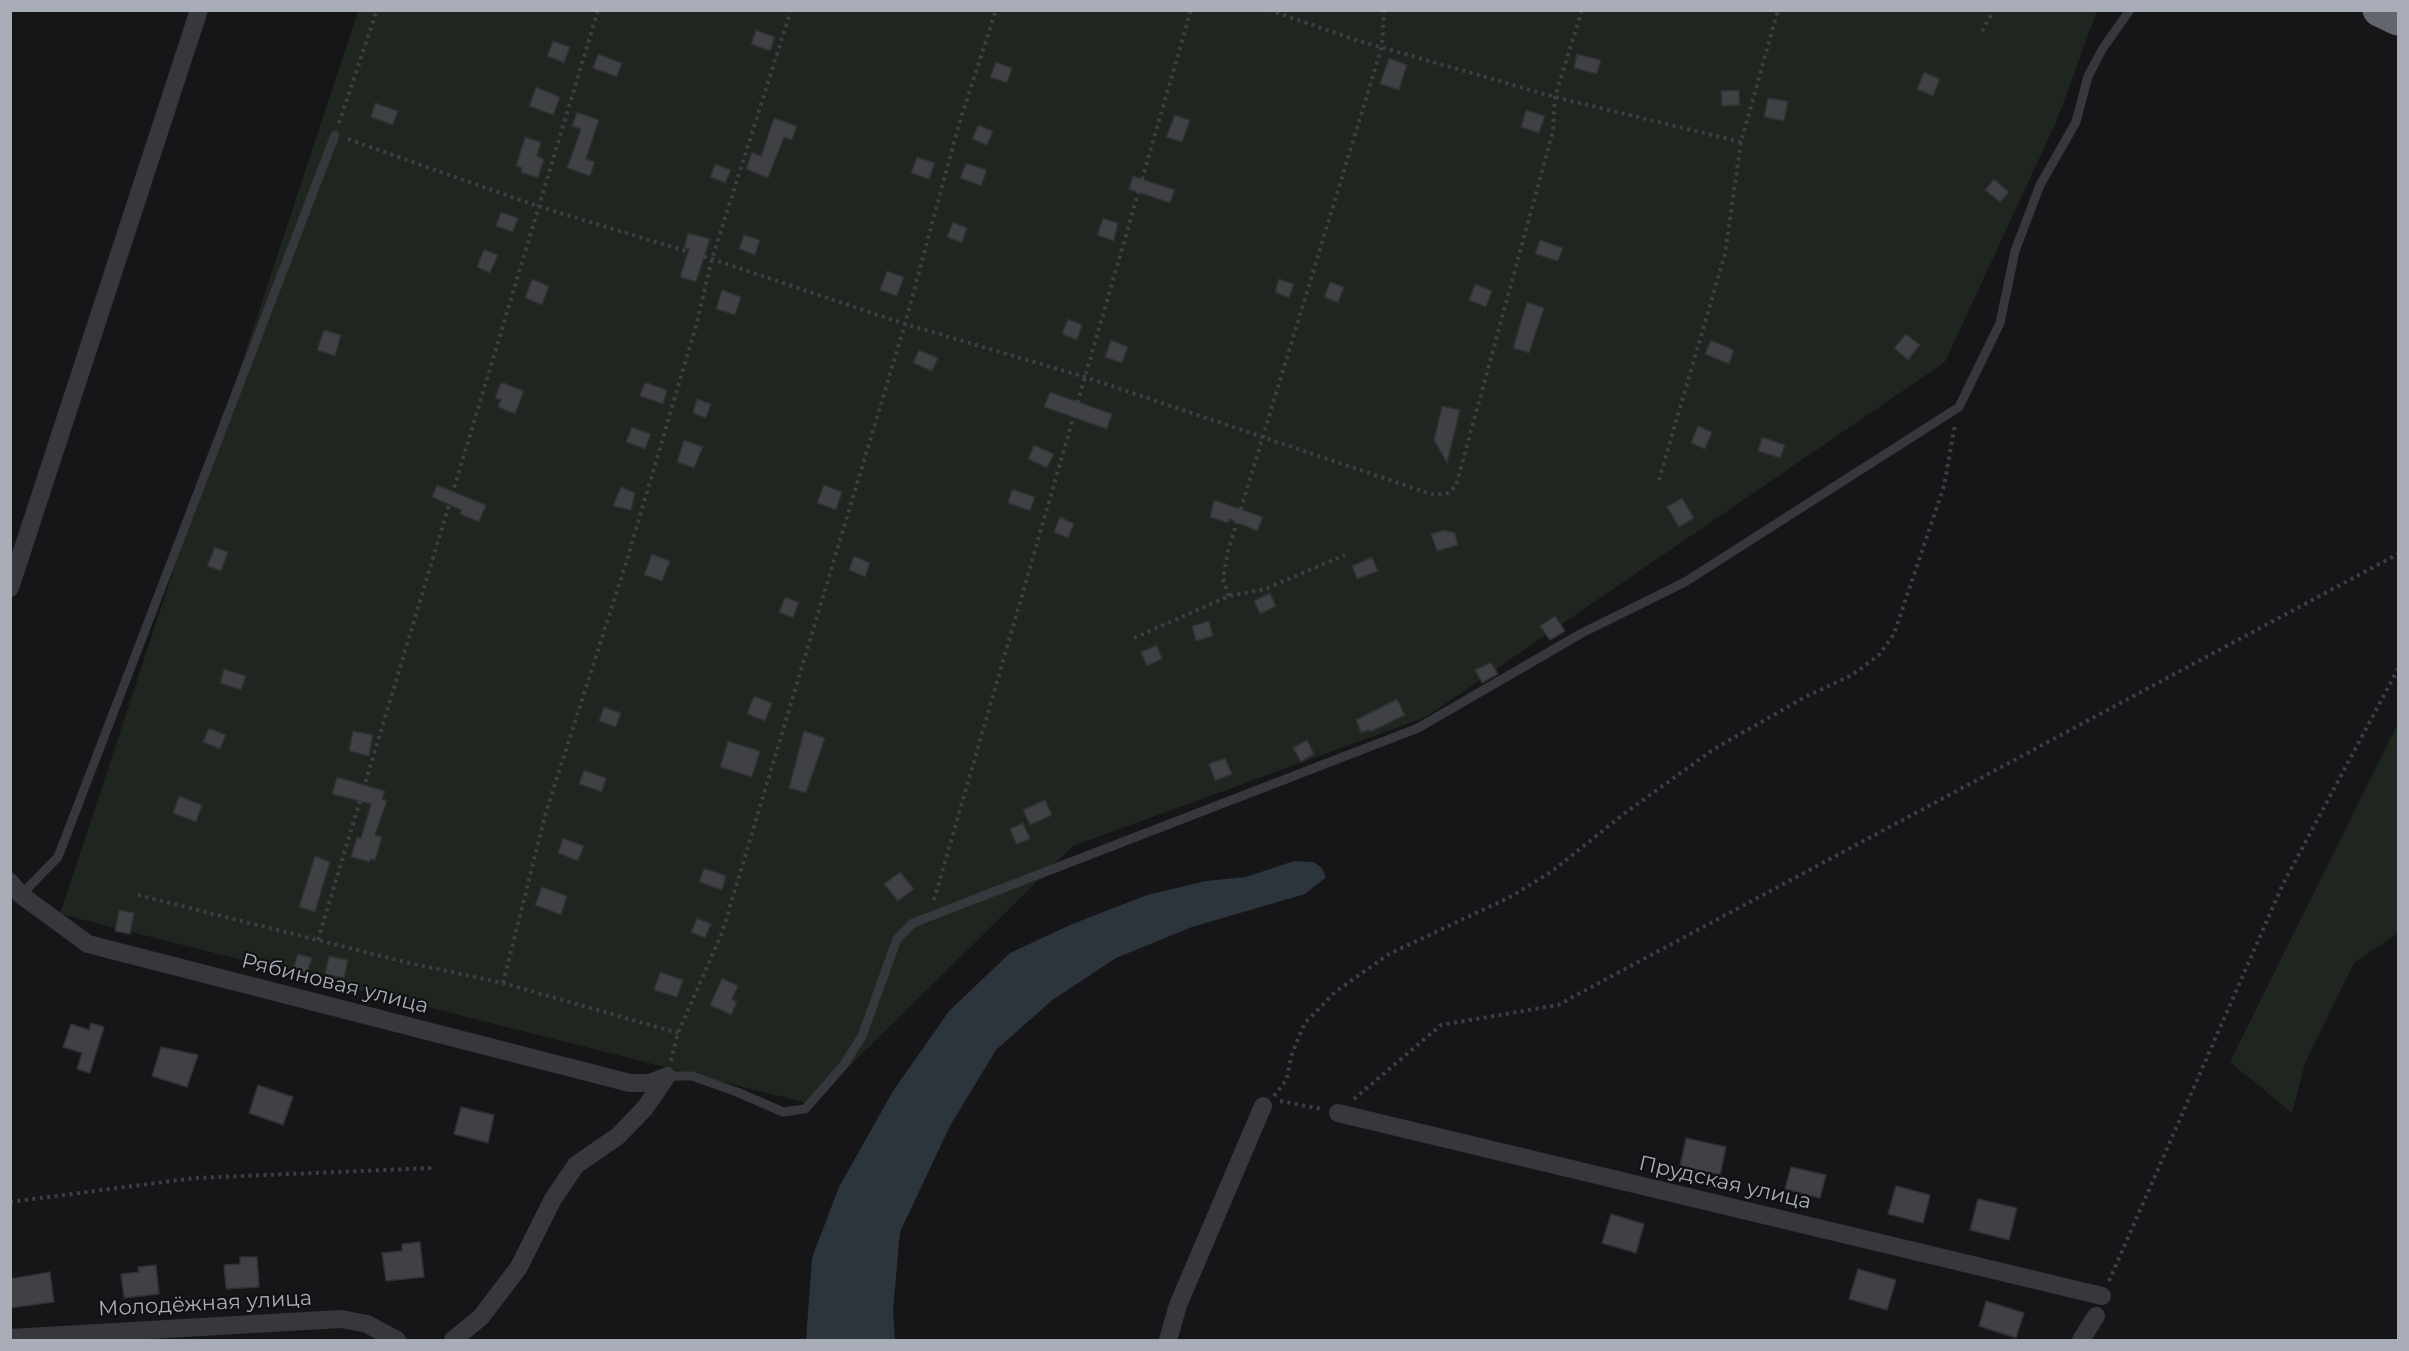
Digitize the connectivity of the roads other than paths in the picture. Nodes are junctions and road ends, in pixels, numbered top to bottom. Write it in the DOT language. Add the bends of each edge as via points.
graph roads {
  1 [pos="199,10"];
  2 [pos="2130,10"];
  3 [pos="2379,10"];
  4 [pos="2398,19"];
  5 [pos="335,135"];
  6 [pos="10,588"];
  7 [pos="16,888"];
  8 [pos="667,1076"];
  9 [pos="1263,1106"];
  10 [pos="1338,1113"];
  11 [pos="2102,1296"];
  12 [pos="2096,1316"];
  13 [pos="10,1338"];
  14 [pos="397,1341"];
  15 [pos="453,1341"];
  16 [pos="1168,1341"];
  17 [pos="2080,1341"];
  1 -- 6 [label="street"];
  2 -- 8 [label="lane" via="2088,76 2076,122 2040,185 2015,251 2000,323 1959,407 1685,582 1582,633 1418,728 913,923 897,939 862,1036 843,1066 805,1109 783,1112 692,1077"];
  3 -- 4 [label="highway"];
  5 -- 7 [label="lane" via="58,858"];
  7 -- 8 [label="street, Рябиновая улица" via="88,944 630,1083 650,1083"];
  8 -- 15 [label="street" via="645,1108 618,1136 576,1165 553,1199 519,1267 481,1317"];
  9 -- 16 [label="street" via="1178,1305"];
  10 -- 11 [label="street, Прудская улица"];
  12 -- 17 [label="street"];
  13 -- 14 [label="street, Молодёжная улица" via="341,1319 367,1324"];
}
